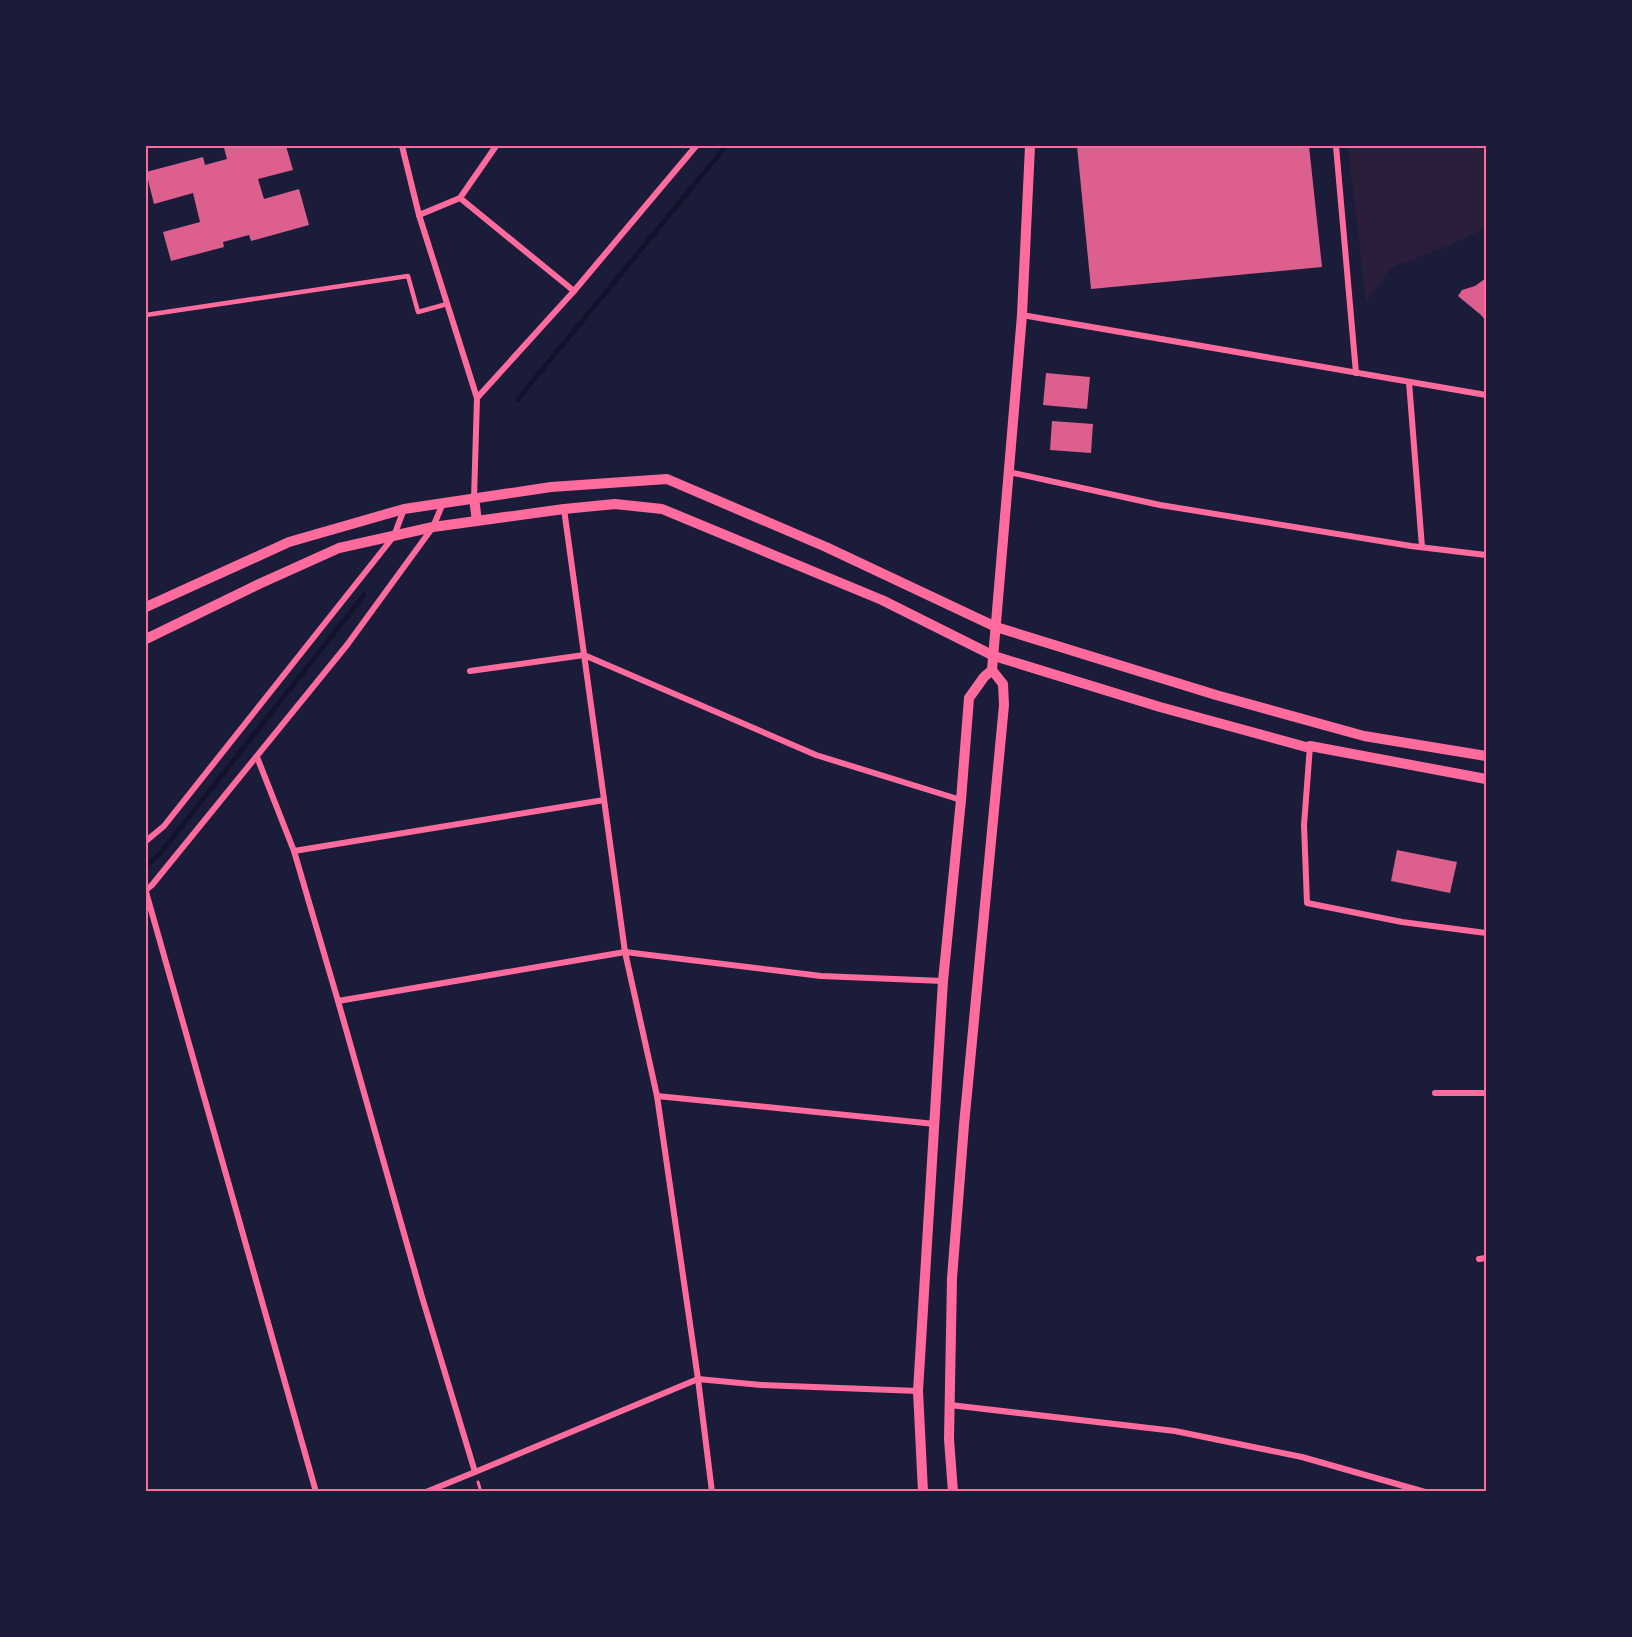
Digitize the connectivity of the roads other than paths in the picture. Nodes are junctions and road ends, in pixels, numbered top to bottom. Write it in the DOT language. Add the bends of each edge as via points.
graph roads {
  1 [pos="402,146"];
  2 [pos="496,146"];
  3 [pos="696,146"];
  4 [pos="1030,146"];
  5 [pos="1336,146"];
  6 [pos="460,198"];
  7 [pos="419,215"];
  8 [pos="574,291"];
  9 [pos="447,304"];
  10 [pos="146,315"];
  11 [pos="1022,315"];
  12 [pos="1356,373"];
  13 [pos="1409,382"];
  14 [pos="1486,396"];
  15 [pos="477,398"];
  16 [pos="1009,472"];
  17 [pos="474,498"];
  18 [pos="443,503"];
  19 [pos="404,509"];
  20 [pos="564,509"];
  21 [pos="477,521"];
  22 [pos="433,527"];
  23 [pos="394,536"];
  24 [pos="1422,547"];
  25 [pos="1486,555"];
  26 [pos="146,607"];
  27 [pos="996,627"];
  28 [pos="146,639"];
  29 [pos="584,655"];
  30 [pos="994,656"];
  31 [pos="992,670"];
  32 [pos="470,671"];
  33 [pos="1310,746"];
  34 [pos="1486,756"];
  35 [pos="257,757"];
  36 [pos="1486,778"];
  37 [pos="604,800"];
  38 [pos="961,800"];
  39 [pos="146,841"];
  40 [pos="294,851"];
  41 [pos="146,891"];
  42 [pos="1486,933"];
  43 [pos="625,952"];
  44 [pos="943,981"];
  45 [pos="339,1001"];
  46 [pos="1435,1093"];
  47 [pos="1486,1093"];
  48 [pos="657,1096"];
  49 [pos="934,1124"];
  50 [pos="698,1379"];
  51 [pos="918,1391"];
  52 [pos="950,1405"];
  53 [pos="475,1472"];
  54 [pos="316,1491"];
  55 [pos="426,1491"];
  56 [pos="712,1491"];
  57 [pos="923,1491"];
  58 [pos="953,1491"];
  59 [pos="1425,1491"];
  1 -- 7 [label="street"];
  2 -- 6 [label="street"];
  3 -- 8 [label="street"];
  4 -- 11 [label="street"];
  5 -- 12 [label="street"];
  6 -- 7 [label="street"];
  6 -- 8 [label="street"];
  7 -- 9 [label="street"];
  8 -- 15 [label="street"];
  9 -- 10 [label="lane" via="418,312 408,276"];
  9 -- 15 [label="street"];
  11 -- 12 [label="street"];
  11 -- 16 [label="street"];
  12 -- 13 [label="street"];
  13 -- 14 [label="street"];
  13 -- 24 [label="street"];
  15 -- 17 [label="street"];
  16 -- 24 [label="street" via="1160,505"];
  16 -- 27 [label="street"];
  17 -- 18 [label="street"];
  17 -- 21 [label="street"];
  17 -- 27 [label="street" via="551,487 667,479 826,546"];
  18 -- 19 [label="street"];
  18 -- 22 [label="street"];
  19 -- 23 [label="street"];
  19 -- 26 [label="street" via="290,542"];
  20 -- 21 [label="street"];
  20 -- 29 [label="street"];
  20 -- 30 [label="street" via="615,504 662,509 882,600"];
  21 -- 22 [label="street"];
  22 -- 23 [label="street"];
  22 -- 35 [label="street" via="347,645"];
  23 -- 28 [label="street" via="339,548"];
  23 -- 39 [label="street" via="164,826"];
  24 -- 25 [label="street"];
  27 -- 30 [label="street"];
  27 -- 34 [label="street" via="1364,736"];
  29 -- 32 [label="street"];
  29 -- 37 [label="street"];
  29 -- 38 [label="street" via="816,755"];
  30 -- 31 [label="street"];
  30 -- 33 [label="street" via="1160,707"];
  31 -- 38 [label="street" via="969,698"];
  31 -- 52 [label="street" via="1003,684 1004,705 952,1278"];
  33 -- 36 [label="street"];
  33 -- 42 [label="street" via="1304,825 1307,903 1402,922"];
  35 -- 40 [label="street"];
  35 -- 41 [label="street"];
  37 -- 40 [label="street"];
  37 -- 43 [label="street"];
  38 -- 44 [label="street"];
  40 -- 45 [label="street"];
  41 -- 54 [label="street"];
  43 -- 44 [label="street" via="821,976"];
  43 -- 45 [label="street"];
  43 -- 48 [label="street"];
  44 -- 49 [label="street"];
  45 -- 53 [label="street"];
  46 -- 47 [label="street"];
  48 -- 49 [label="street"];
  48 -- 50 [label="street"];
  49 -- 51 [label="street"];
  50 -- 51 [label="street"];
  50 -- 53 [label="street"];
  50 -- 56 [label="street"];
  51 -- 57 [label="street"];
  52 -- 58 [label="street"];
  52 -- 59 [label="street" via="1175,1431 1302,1457"];
  53 -- 55 [label="street"];
}
